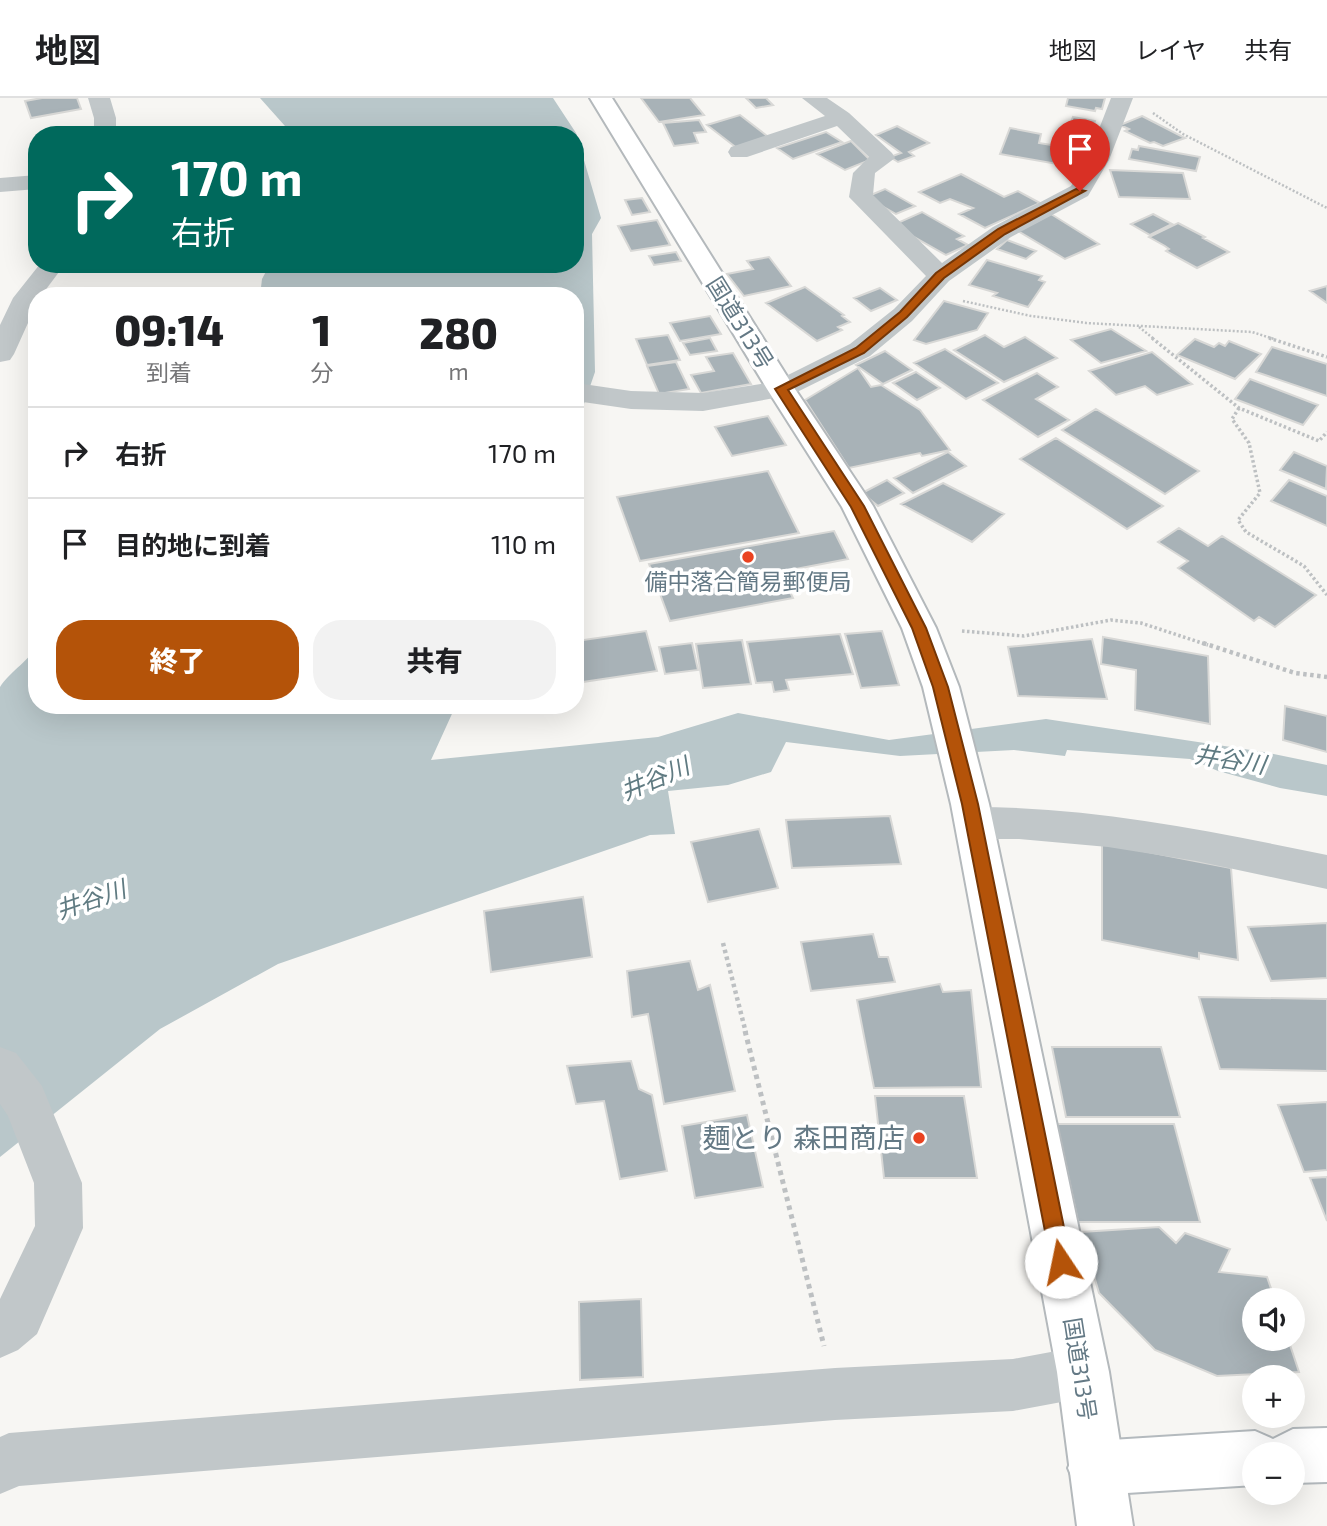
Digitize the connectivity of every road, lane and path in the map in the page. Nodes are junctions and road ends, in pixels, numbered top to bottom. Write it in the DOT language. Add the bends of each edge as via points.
graph roads {
  1 [pos="99,98"];
  2 [pos="601,98"];
  3 [pos="813,98"];
  4 [pos="1122,98"];
  5 [pos="1152,113"];
  6 [pos="841,118"];
  7 [pos="105,126"];
  8 [pos="739,152"];
  9 [pos="28,183"];
  10 [pos="0,185"];
  11 [pos="1327,208"];
  12 [pos="931,284"];
  13 [pos="28,304"];
  14 [pos="1139,327"];
  15 [pos="0,354"];
  16 [pos="1327,357"];
  17 [pos="781,389"];
  18 [pos="584,393"];
  19 [pos="1239,408"];
  20 [pos="1327,432"];
  21 [pos="1327,595"];
  22 [pos="919,628"];
  23 [pos="1327,677"];
  24 [pos="972,813"];
  25 [pos="1327,872"];
  26 [pos="723,943"];
  27 [pos="0,1068"];
  28 [pos="0,1332"];
  29 [pos="1083,1372"];
  30 [pos="835,1394"];
  31 [pos="1327,1455"];
  32 [pos="1305,1456"];
  33 [pos="1242,1459"];
  34 [pos="0,1467"];
  35 [pos="1095,1468"];
  36 [pos="1105,1526"];
  1 -- 7 [label="street"];
  2 -- 17 [label="main road, 国道313号"];
  3 -- 6 [label="street"];
  4 -- 12 [label="street" via="1098,160 1080,191 1002,232"];
  5 -- 11 [label="path" via="1183,134"];
  6 -- 8 [label="street"];
  6 -- 12 [label="street" via="884,158 867,166 860,182 861,197"];
  9 -- 10 [label="street"];
  12 -- 14 [label="path" via="1031,316"];
  12 -- 17 [label="street" via="904,314 860,350"];
  13 -- 15 [label="street"];
  14 -- 16 [label="path" via="1252,332"];
  14 -- 19 [label="path"];
  17 -- 18 [label="street" via="703,402"];
  17 -- 22 [label="main road, 国道313号" via="858,506"];
  19 -- 20 [label="path" via="1319,441"];
  19 -- 21 [label="path" via="1232,419 1249,443 1260,493 1238,520 1246,532 1304,566"];
  22 -- 23 [label="path" via="1024,636 1111,620 1141,623 1295,673"];
  22 -- 24 [label="main road, 国道313号" via="941,687"];
  24 -- 25 [label="street" via="1007,822 1125,830"];
  24 -- 29 [label="main road, 国道313号"];
  26 -- 30 [label="path"];
  27 -- 28 [label="street" via="26,1102 58,1183 59,1228 19,1316"];
  29 -- 30 [label="street" via="1013,1385"];
  29 -- 35 [label="main road, 国道313号"];
  30 -- 34 [label="street" via="9,1460"];
  31 -- 32 [label="main road"];
  33 -- 35 [label="main road"];
  35 -- 36 [label="main road, 国道313号"];
}
